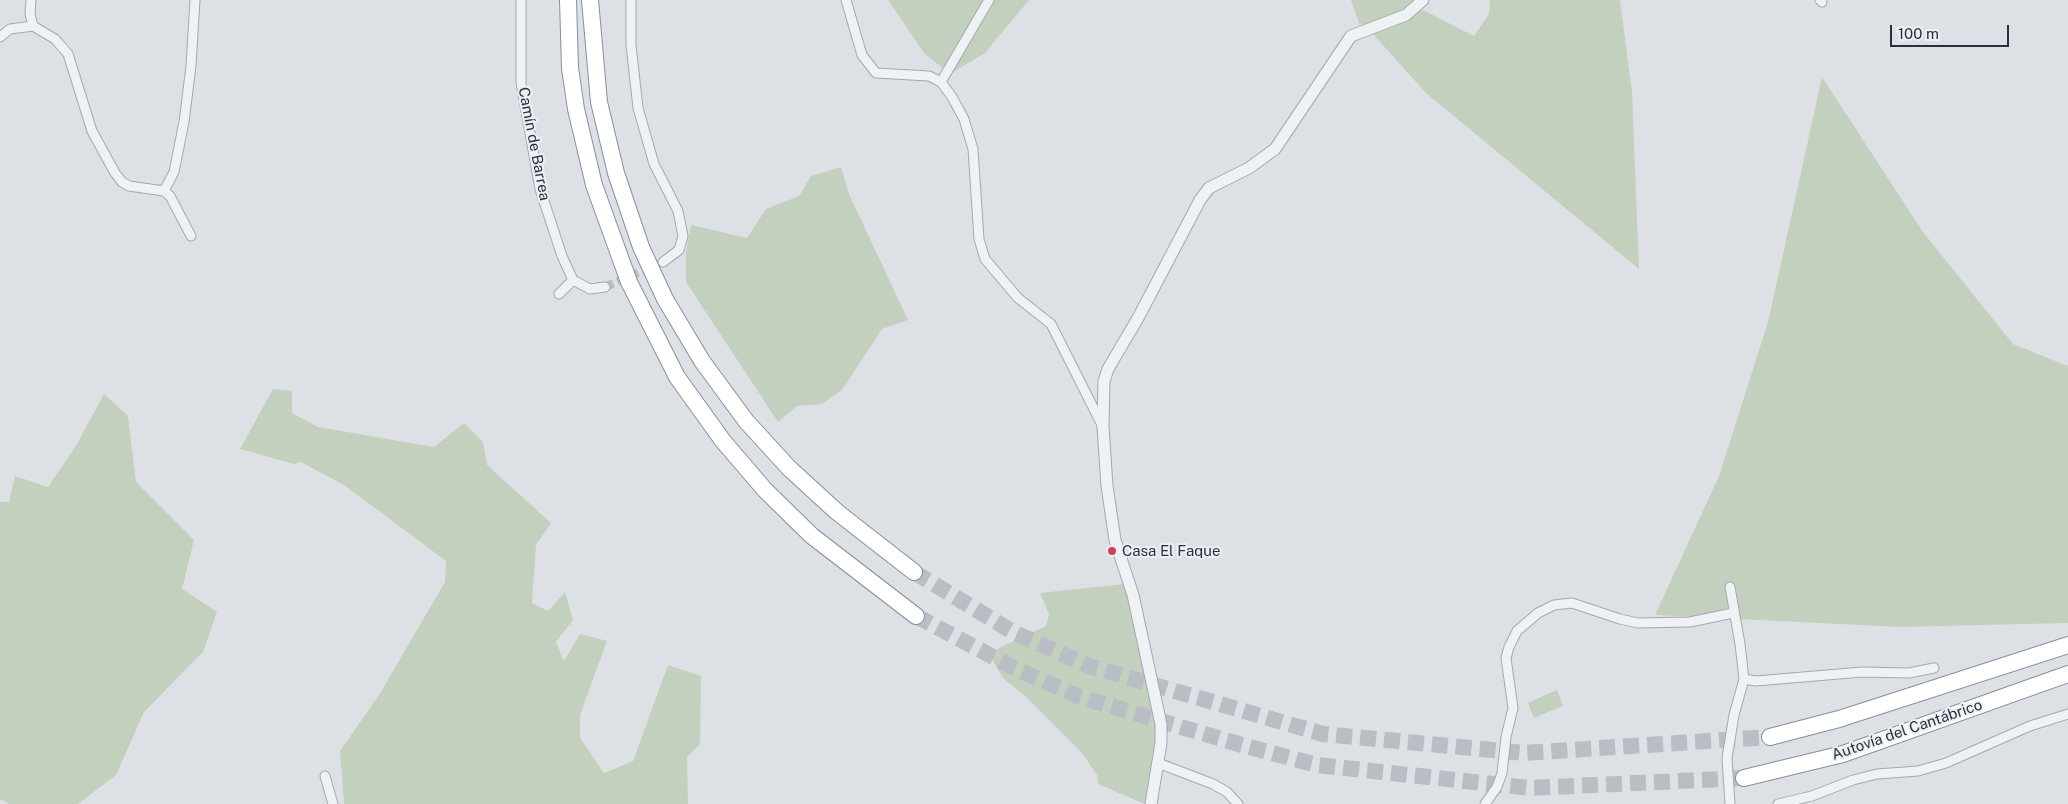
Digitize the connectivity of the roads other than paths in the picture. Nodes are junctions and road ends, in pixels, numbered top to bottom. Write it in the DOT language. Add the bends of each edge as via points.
graph roads {
  1 [pos="31,0"];
  2 [pos="194,0"];
  3 [pos="521,0"];
  4 [pos="568,0"];
  5 [pos="590,0"];
  6 [pos="632,0"];
  7 [pos="846,0"];
  8 [pos="989,0"];
  9 [pos="1423,0"];
  10 [pos="33,26"];
  11 [pos="0,37"];
  12 [pos="941,82"];
  13 [pos="164,191"];
  14 [pos="191,236"];
  15 [pos="663,262"];
  16 [pos="573,280"];
  17 [pos="604,287"];
  18 [pos="559,294"];
  19 [pos="1103,427"];
  20 [pos="914,572"];
  21 [pos="1730,587"];
  22 [pos="1733,613"];
  23 [pos="916,616"];
  24 [pos="2068,645"];
  25 [pos="1934,668"];
  26 [pos="2068,674"];
  27 [pos="1744,679"];
  28 [pos="2068,714"];
  29 [pos="1770,737"];
  30 [pos="1158,763"];
  31 [pos="325,776"];
  32 [pos="1744,778"];
  33 [pos="333,804"];
  34 [pos="1151,804"];
  35 [pos="1238,804"];
  36 [pos="1485,804"];
  37 [pos="1730,804"];
  38 [pos="1778,804"];
  1 -- 10 [label="street"];
  2 -- 13 [label="street" via="184,122 174,172"];
  3 -- 16 [label="street, Camín de Barrea" via="521,82 540,189"];
  4 -- 23 [label="highway" via="570,68 594,185 626,275 677,377 765,490 812,536"];
  5 -- 20 [label="highway" via="599,102 616,173 641,247 665,299 702,361 746,421 836,512"];
  6 -- 15 [label="street" via="631,45 638,108 654,164 678,211 684,236 679,250"];
  7 -- 12 [label="street" via="862,56 876,73 929,76"];
  8 -- 12 [label="street"];
  9 -- 19 [label="street" via="1406,15 1351,36 1275,149 1249,168 1209,188 1200,200 1108,369 1102,398"];
  10 -- 11 [label="street" via="10,30"];
  10 -- 13 [label="street" via="55,39 68,54 92,130 122,182 139,189"];
  12 -- 19 [label="street" via="964,119 973,149 979,239 984,259 1018,298 1051,324"];
  13 -- 14 [label="street" via="177,205"];
  16 -- 17 [label="street" via="590,289"];
  16 -- 18 [label="street"];
  19 -- 30 [label="street" via="1115,540 1133,595 1158,706 1161,743"];
  21 -- 22 [label="street"];
  22 -- 27 [label="street"];
  22 -- 36 [label="street" via="1690,622 1638,623 1572,603 1554,605 1538,613 1517,631 1508,647 1506,658 1513,708 1500,780"];
  24 -- 29 [label="highway, Autovía del Cantábrico" via="1839,719"];
  25 -- 27 [label="street" via="1909,673 1862,672 1756,681"];
  26 -- 32 [label="highway, Autovía del Cantábrico" via="1843,754"];
  27 -- 37 [label="street" via="1727,758"];
  28 -- 38 [label="street" via="2030,726 1946,763 1918,771 1877,774"];
  30 -- 34 [label="street"];
  30 -- 35 [label="street" via="1213,784"];
  31 -- 33 [label="street"];
}
